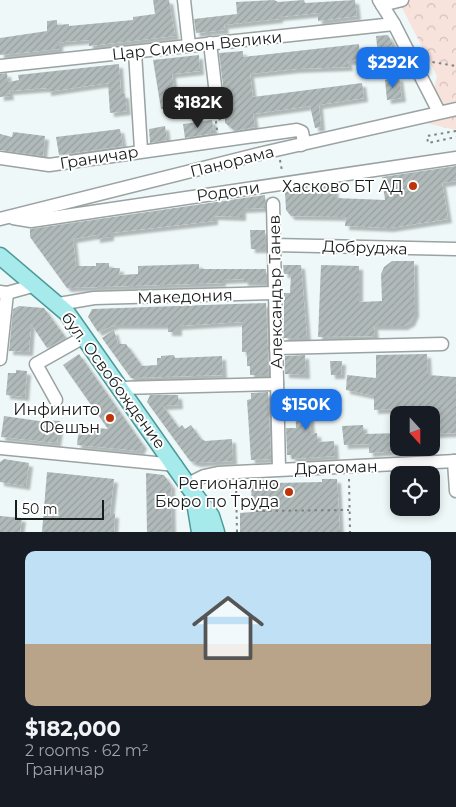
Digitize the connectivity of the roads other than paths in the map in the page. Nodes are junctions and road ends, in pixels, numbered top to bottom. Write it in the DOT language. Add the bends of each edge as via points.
graph roads {
  1 [pos="184,0"];
  2 [pos="402,0"];
  3 [pos="380,2"];
  4 [pos="394,24"];
  5 [pos="210,43"];
  6 [pos="189,45"];
  7 [pos="135,52"];
  8 [pos="0,66"];
  9 [pos="217,103"];
  10 [pos="456,109"];
  11 [pos="439,112"];
  12 [pos="301,145"];
  13 [pos="141,150"];
  14 [pos="0,158"];
  15 [pos="456,158"];
  16 [pos="273,204"];
  17 [pos="4,218"];
  18 [pos="274,244"];
  19 [pos="456,250"];
  20 [pos="0,256"];
  21 [pos="36,285"];
  22 [pos="3,292"];
  23 [pos="275,293"];
  24 [pos="59,304"];
  25 [pos="84,337"];
  26 [pos="442,344"];
  27 [pos="276,348"];
  28 [pos="0,359"];
  29 [pos="277,384"];
  30 [pos="120,388"];
  31 [pos="56,400"];
  32 [pos="0,448"];
  33 [pos="455,461"];
  34 [pos="176,465"];
  35 [pos="279,469"];
  36 [pos="191,489"];
  37 [pos="456,490"];
  38 [pos="200,532"];
  39 [pos="216,532"];
  1 -- 6 [label="street"];
  2 -- 3 [label="street"];
  3 -- 4 [label="street"];
  4 -- 5 [label="street, Цар Симеон Велики"];
  4 -- 11 [label="street"];
  5 -- 6 [label="street, Цар Симеон Велики"];
  5 -- 9 [label="street"];
  6 -- 7 [label="street, Цар Симеон Велики"];
  7 -- 8 [label="street, Цар Симеон Велики"];
  7 -- 13 [label="street"];
  10 -- 11 [label="street, Панорама"];
  11 -- 12 [label="street, Панорама"];
  12 -- 13 [label="street, Граничар" via="304,142 302,132 297,130"];
  12 -- 17 [label="street, Панорама"];
  13 -- 14 [label="street, Граничар" via="50,165"];
  15 -- 17 [label="street, Родопи" via="31,221"];
  16 -- 18 [label="street, Александър Танев"];
  18 -- 19 [label="street, Добруджа"];
  18 -- 23 [label="street, Александър Танев"];
  20 -- 21 [label="main road, бул. Освобождение"];
  21 -- 22 [label="street"];
  21 -- 24 [label="main road, бул. Освобождение"];
  22 -- 28 [label="street"];
  23 -- 24 [label="street, Македония" via="94,298"];
  23 -- 27 [label="street, Александър Танев"];
  24 -- 25 [label="main road, бул. Освобождение"];
  25 -- 30 [label="main road, бул. Освобождение"];
  25 -- 31 [label="street" via="36,364"];
  26 -- 27 [label="street"];
  27 -- 29 [label="street, Александър Танев"];
  29 -- 30 [label="street"];
  29 -- 35 [label="street, Александър Танев"];
  30 -- 34 [label="main road, бул. Освобождение"];
  32 -- 34 [label="street"];
  33 -- 35 [label="street, Драгоман"];
  33 -- 37 [label="street"];
  34 -- 36 [label="main road, бул. Освобождение"];
  35 -- 36 [label="street, Драгоман" via="204,476"];
  36 -- 38 [label="main road, бул. Освобождение"];
  36 -- 39 [label="main road, бул. Освобождение" via="211,516"];
}
